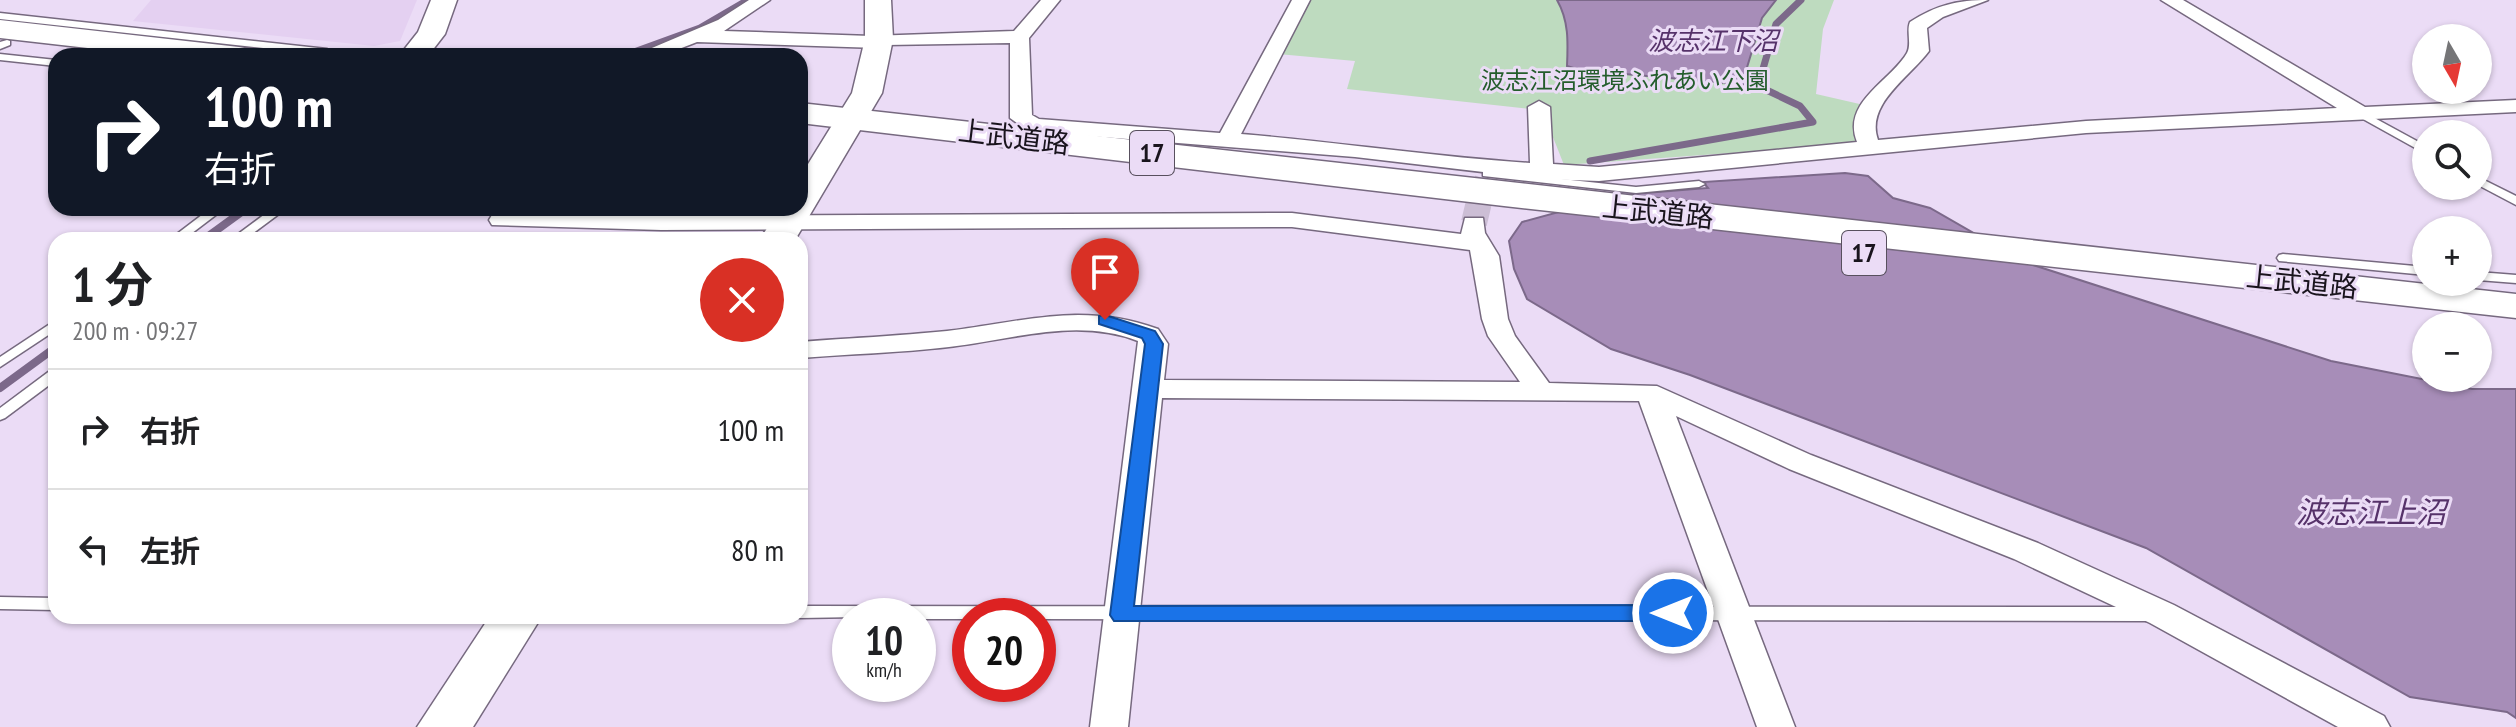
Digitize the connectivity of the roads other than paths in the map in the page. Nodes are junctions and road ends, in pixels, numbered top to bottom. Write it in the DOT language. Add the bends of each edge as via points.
graph roads {
  1 [pos="444,0"];
  2 [pos="761,0"];
  3 [pos="878,0"];
  4 [pos="1051,0"];
  5 [pos="1301,0"];
  6 [pos="1979,0"];
  7 [pos="2170,0"];
  8 [pos="697,36"];
  9 [pos="1019,37"];
  10 [pos="1,39"];
  11 [pos="734,40"];
  12 [pos="878,40"];
  13 [pos="192,44"];
  14 [pos="60,48"];
  15 [pos="208,48"];
  16 [pos="260,48"];
  17 [pos="420,48"];
  18 [pos="665,48"];
  19 [pos="724,48"];
  20 [pos="48,60"];
  21 [pos="1539,107"];
  22 [pos="2511,109"];
  23 [pos="2358,112"];
  24 [pos="808,116"];
  25 [pos="847,129"];
  26 [pos="1028,131"];
  27 [pos="808,134"];
  28 [pos="1226,142"];
  29 [pos="2412,143"];
  30 [pos="1871,150"];
  31 [pos="1542,172"];
  32 [pos="1699,184"];
  33 [pos="2492,188"];
  34 [pos="808,191"];
  35 [pos="1488,199"];
  36 [pos="2516,201"];
  37 [pos="208,216"];
  38 [pos="270,216"];
  39 [pos="791,218"];
  40 [pos="501,220"];
  41 [pos="644,224"];
  42 [pos="186,232"];
  43 [pos="247,232"];
  44 [pos="2283,258"];
  45 [pos="2412,270"];
  46 [pos="2492,277"];
  47 [pos="2516,279"];
  48 [pos="2224,284"];
  49 [pos="2516,306"];
  50 [pos="2516,326"];
  51 [pos="48,330"];
  52 [pos="808,349"];
  53 [pos="0,363"];
  54 [pos="48,379"];
  55 [pos="1149,389"];
  56 [pos="1540,391"];
  57 [pos="1647,392"];
  58 [pos="0,415"];
  59 [pos="0,603"];
  60 [pos="48,604"];
  61 [pos="808,612"];
  62 [pos="1735,613"];
  63 [pos="2162,614"];
  64 [pos="1122,615"];
  65 [pos="512,624"];
  66 [pos="444,727"];
  67 [pos="1109,727"];
  68 [pos="1776,727"];
  69 [pos="2371,727"];
  1 -- 17 [label="main road"];
  2 -- 8 [label="street"];
  3 -- 12 [label="main road"];
  4 -- 9 [label="street"];
  5 -- 28 [label="street"];
  6 -- 30 [label="street" via="1936,13 1917,26 1919,51 1873,100 1864,133"];
  7 -- 23 [label="street"];
  8 -- 11 [label="street"];
  8 -- 18 [label="street"];
  9 -- 12 [label="street"];
  9 -- 26 [label="street" via="1021,118"];
  10 -- 13 [label="highway"];
  10 -- 14 [label="highway"];
  10 -- 20 [label="lane"];
  11 -- 12 [label="street"];
  11 -- 19 [label="street"];
  12 -- 25 [label="main road" via="867,93"];
  13 -- 15 [label="highway"];
  13 -- 16 [label="lane"];
  21 -- 31 [label="street"];
  22 -- 23 [label="street"];
  23 -- 29 [label="lane"];
  23 -- 30 [label="street" via="2086,127"];
  24 -- 25 [label="highway, 上武道路 / 17"];
  25 -- 26 [label="highway, 上武道路 / 17"];
  25 -- 27 [label="highway, 上武道路 / 17"];
  25 -- 34 [label="main road"];
  25 -- 35 [label="highway, 上武道路 / 17"];
  26 -- 28 [label="street"];
  26 -- 35 [label="highway, 上武道路 / 17"];
  28 -- 35 [label="street" via="1355,150"];
  30 -- 31 [label="street" via="1677,169"];
  31 -- 35 [label="street"];
  32 -- 35 [label="lane" via="1636,190 1563,185"];
  33 -- 36 [label="lane"];
  35 -- 39 [label="street" via="1292,220"];
  35 -- 48 [label="highway, 上武道路 / 17"];
  35 -- 56 [label="street" via="1486,256 1495,319"];
  37 -- 42 [label="lane"];
  38 -- 43 [label="lane"];
  39 -- 41 [label="street"];
  40 -- 41 [label="street"];
  44 -- 45 [label="lane"];
  46 -- 47 [label="lane"];
  48 -- 49 [label="highway, 上武道路 / 17"];
  48 -- 50 [label="highway, 上武道路 / 17"];
  51 -- 53 [label="lane"];
  52 -- 55 [label="street" via="1105,320 1148,335 1154,344"];
  54 -- 58 [label="lane"];
  55 -- 56 [label="street"];
  55 -- 64 [label="street"];
  56 -- 57 [label="street"];
  57 -- 62 [label="street" via="1656,403"];
  57 -- 63 [label="street" via="1800,462 2026,551"];
  59 -- 60 [label="lane"];
  61 -- 64 [label="lane"];
  62 -- 63 [label="lane"];
  62 -- 64 [label="lane"];
  62 -- 68 [label="street"];
  63 -- 69 [label="street"];
  64 -- 67 [label="street"];
  65 -- 66 [label="main road"];
}
